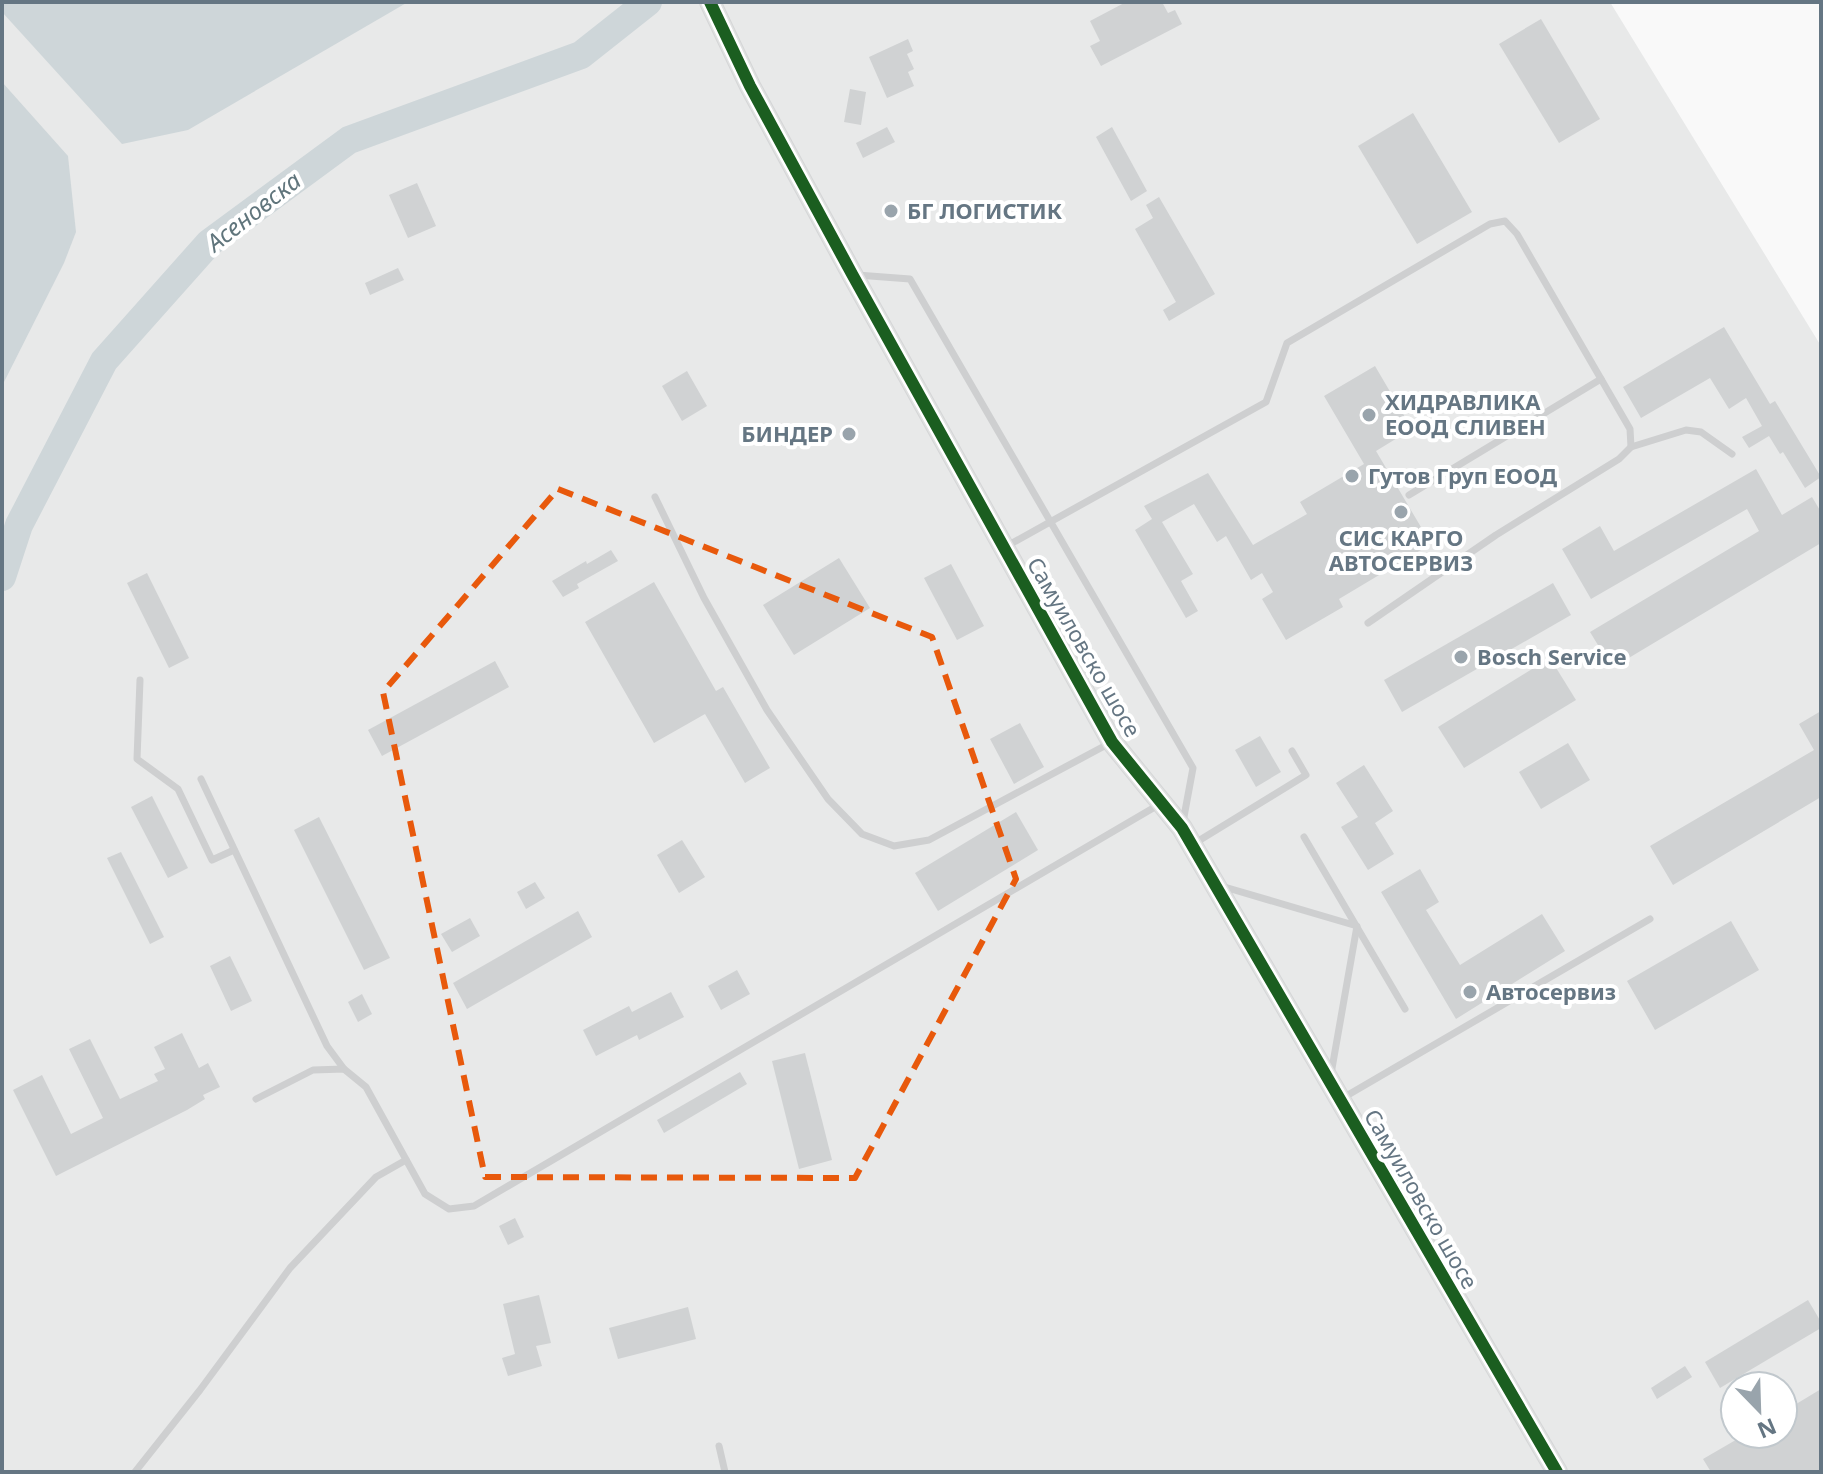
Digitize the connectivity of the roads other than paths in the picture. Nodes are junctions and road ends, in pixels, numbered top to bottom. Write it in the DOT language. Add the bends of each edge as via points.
graph roads {
  1 [pos="710,2"];
  2 [pos="852,274"];
  3 [pos="1601,379"];
  4 [pos="1631,447"];
  5 [pos="1732,454"];
  6 [pos="1409,495"];
  7 [pos="655,497"];
  8 [pos="1049,523"];
  9 [pos="1004,547"];
  10 [pos="1368,623"];
  11 [pos="140,680"];
  12 [pos="1112,742"];
  13 [pos="1292,751"];
  14 [pos="201,779"];
  15 [pos="1162,803"];
  16 [pos="1187,836"];
  17 [pos="1304,837"];
  18 [pos="234,850"];
  19 [pos="1215,884"];
  20 [pos="1650,919"];
  21 [pos="1357,926"];
  22 [pos="1405,1009"];
  23 [pos="344,1069"];
  24 [pos="1335,1091"];
  25 [pos="256,1099"];
  26 [pos="406,1160"];
  27 [pos="719,1446"];
  28 [pos="135,1472"];
  29 [pos="725,1472"];
  30 [pos="1557,1472"];
  1 -- 2 [label="street, Самуиловско шосе"];
  2 -- 8 [label="lane" via="910,279"];
  2 -- 9 [label="street, Самуиловско шосе"];
  3 -- 4 [label="lane" via="1630,429"];
  3 -- 6 [label="lane"];
  3 -- 8 [label="lane" via="1517,234 1505,221 1490,224 1287,343 1266,402"];
  4 -- 5 [label="lane" via="1686,430 1701,432"];
  4 -- 10 [label="lane"];
  7 -- 12 [label="lane" via="767,710 828,799 862,834 894,846 929,840"];
  8 -- 9 [label="lane"];
  8 -- 16 [label="lane" via="1193,768"];
  9 -- 12 [label="street, Самуиловско шосе"];
  11 -- 18 [label="lane" via="137,759 178,789 212,860"];
  12 -- 15 [label="street, Самуиловско шосе"];
  13 -- 16 [label="lane" via="1306,775"];
  14 -- 18 [label="lane"];
  15 -- 16 [label="street, Самуиловско шосе"];
  15 -- 26 [label="lane" via="474,1206 449,1209 425,1194"];
  16 -- 19 [label="street, Самуиловско шосе"];
  17 -- 21 [label="lane"];
  18 -- 23 [label="lane" via="327,1046"];
  19 -- 21 [label="lane"];
  19 -- 24 [label="street, Самуиловско шосе"];
  20 -- 24 [label="lane"];
  21 -- 22 [label="lane"];
  21 -- 24 [label="lane"];
  23 -- 25 [label="lane" via="313,1070"];
  23 -- 26 [label="lane" via="366,1087"];
  24 -- 30 [label="street, Самуиловско шосе"];
  26 -- 28 [label="lane" via="376,1177 290,1268"];
  27 -- 29 [label="lane"];
}
